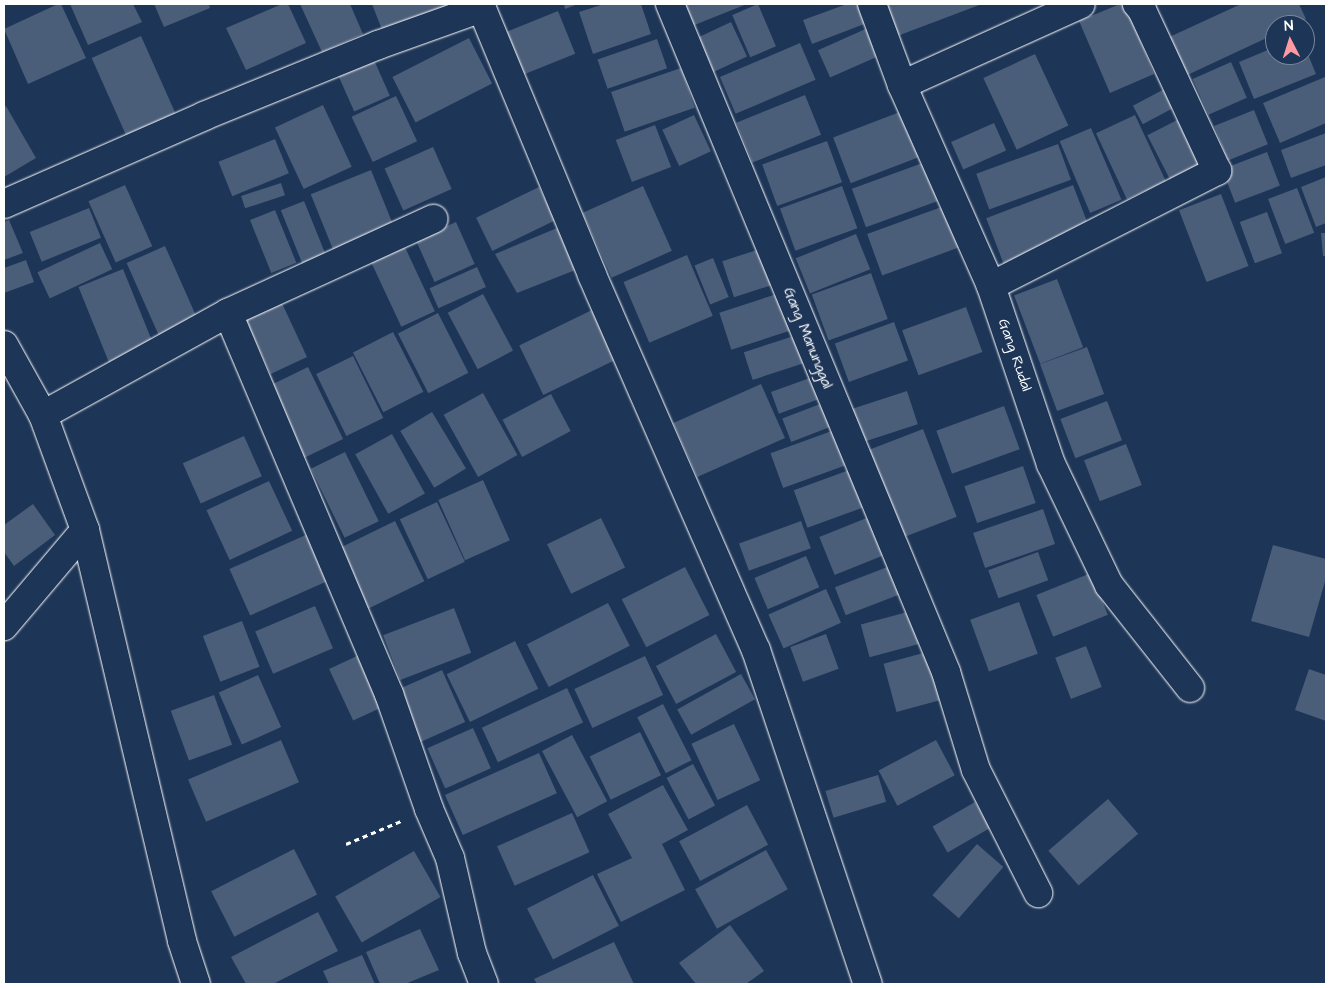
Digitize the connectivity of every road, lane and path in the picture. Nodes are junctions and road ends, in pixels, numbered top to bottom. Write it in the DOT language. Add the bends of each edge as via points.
graph roads {
  1 [pos="670,4"];
  2 [pos="872,4"];
  3 [pos="1081,4"];
  4 [pos="1137,4"];
  5 [pos="481,6"];
  6 [pos="902,85"];
  7 [pos="4,204"];
  8 [pos="433,219"];
  9 [pos="991,286"];
  10 [pos="228,313"];
  11 [pos="4,346"];
  12 [pos="43,415"];
  13 [pos="85,530"];
  14 [pos="4,626"];
  15 [pos="1190,688"];
  16 [pos="429,808"];
  17 [pos="346,844"];
  18 [pos="1038,893"];
  19 [pos="196,984"];
  20 [pos="484,984"];
  21 [pos="868,984"];
  1 -- 18 [label="street, Gang Manunggal" via="946,672 976,770"];
  2 -- 6 [label="street, Gang Rudal"];
  3 -- 6 [label="street"];
  4 -- 9 [label="street" via="1216,171"];
  5 -- 7 [label="street" via="204,116"];
  5 -- 21 [label="street" via="592,275 756,650"];
  6 -- 9 [label="street, Gang Rudal"];
  8 -- 10 [label="street"];
  9 -- 15 [label="street, Gang Rudal" via="1051,464 1109,585"];
  10 -- 12 [label="street"];
  10 -- 16 [label="street" via="389,694"];
  11 -- 12 [label="street"];
  12 -- 13 [label="street"];
  13 -- 14 [label="street"];
  13 -- 19 [label="street" via="182,941"];
  16 -- 17 [label="path"];
  16 -- 20 [label="street" via="450,858 472,953"];
}
